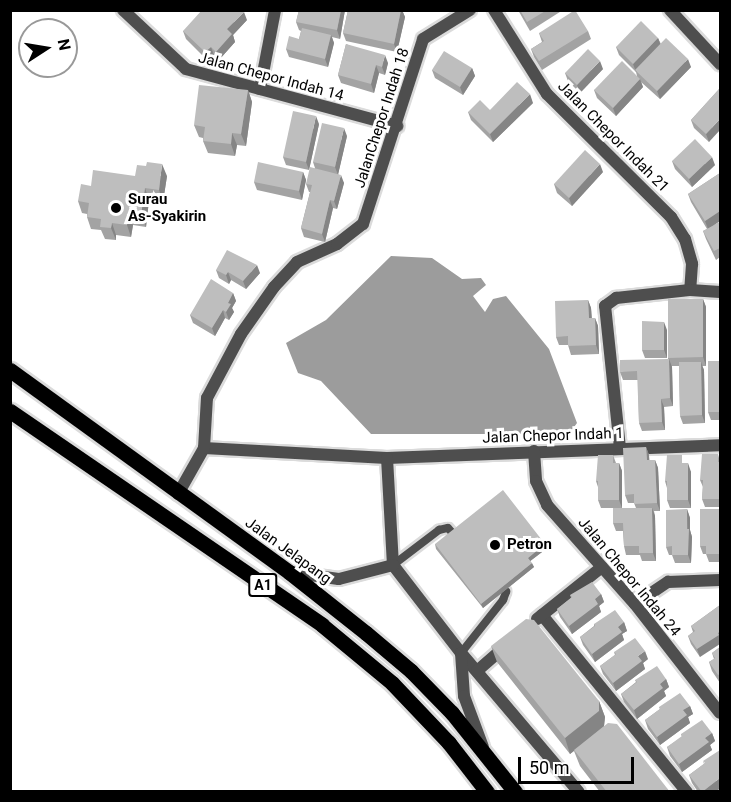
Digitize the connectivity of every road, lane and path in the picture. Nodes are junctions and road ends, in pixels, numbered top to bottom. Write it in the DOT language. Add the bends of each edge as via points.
graph roads {
  1 [pos="123,10"];
  2 [pos="275,10"];
  3 [pos="470,10"];
  4 [pos="494,10"];
  5 [pos="670,10"];
  6 [pos="720,64"];
  7 [pos="260,89"];
  8 [pos="397,126"];
  9 [pos="690,290"];
  10 [pos="720,292"];
  11 [pos="11,371"];
  12 [pos="10,411"];
  13 [pos="720,445"];
  14 [pos="204,447"];
  15 [pos="620,448"];
  16 [pos="534,451"];
  17 [pos="387,458"];
  18 [pos="178,494"];
  19 [pos="463,544"];
  20 [pos="393,565"];
  21 [pos="602,567"];
  22 [pos="289,572"];
  23 [pos="491,576"];
  24 [pos="720,580"];
  25 [pos="635,604"];
  26 [pos="542,615"];
  27 [pos="461,653"];
  28 [pos="477,671"];
  29 [pos="720,713"];
  30 [pos="485,751"];
  31 [pos="487,792"];
  32 [pos="515,792"];
  33 [pos="579,792"];
  34 [pos="687,792"];
  1 -- 7 [label="street, Jalan Chepor Indah 14" via="186,69"];
  2 -- 7 [label="street"];
  3 -- 8 [label="street, JalanChepor Indah 18" via="423,39"];
  4 -- 9 [label="street, Jalan Chepor Indah 21" via="547,94 671,217 685,239 692,264"];
  5 -- 6 [label="street"];
  7 -- 8 [label="street, Jalan Chepor Indah 14"];
  8 -- 14 [label="street, JalanChepor Indah 18" via="363,224 337,244 297,262 241,334 207,398"];
  9 -- 10 [label="street"];
  9 -- 15 [label="street" via="616,298 605,306"];
  11 -- 18 [label="main road, Jalan Jelapang / A1"];
  12 -- 31 [label="main road, A1" via="322,625 392,683 449,743"];
  13 -- 15 [label="street, Jalan Chepor Indah 1"];
  14 -- 17 [label="street, Jalan Chepor Indah 1"];
  14 -- 18 [label="street"];
  15 -- 16 [label="street, Jalan Chepor Indah 1"];
  16 -- 17 [label="street, Jalan Chepor Indah 1"];
  16 -- 21 [label="street, Jalan Chepor Indah 24" via="536,481 547,505"];
  17 -- 20 [label="street"];
  18 -- 22 [label="main road, Jalan Jelapang / A1"];
  19 -- 20 [label="lane" via="448,528 439,530"];
  20 -- 22 [label="street" via="339,579"];
  20 -- 27 [label="street"];
  21 -- 25 [label="street, Jalan Chepor Indah 24"];
  21 -- 26 [label="street"];
  22 -- 30 [label="main road, Jalan Jelapang / A1" via="411,671"];
  23 -- 27 [label="lane" via="506,592 503,600"];
  24 -- 25 [label="street" via="668,582"];
  25 -- 29 [label="street, Jalan Chepor Indah 24"];
  26 -- 28 [label="street"];
  26 -- 34 [label="street"];
  27 -- 28 [label="street"];
  27 -- 30 [label="street" via="464,696"];
  28 -- 33 [label="street"];
  30 -- 32 [label="main road, Jalan Jelapang / A1"];
}
